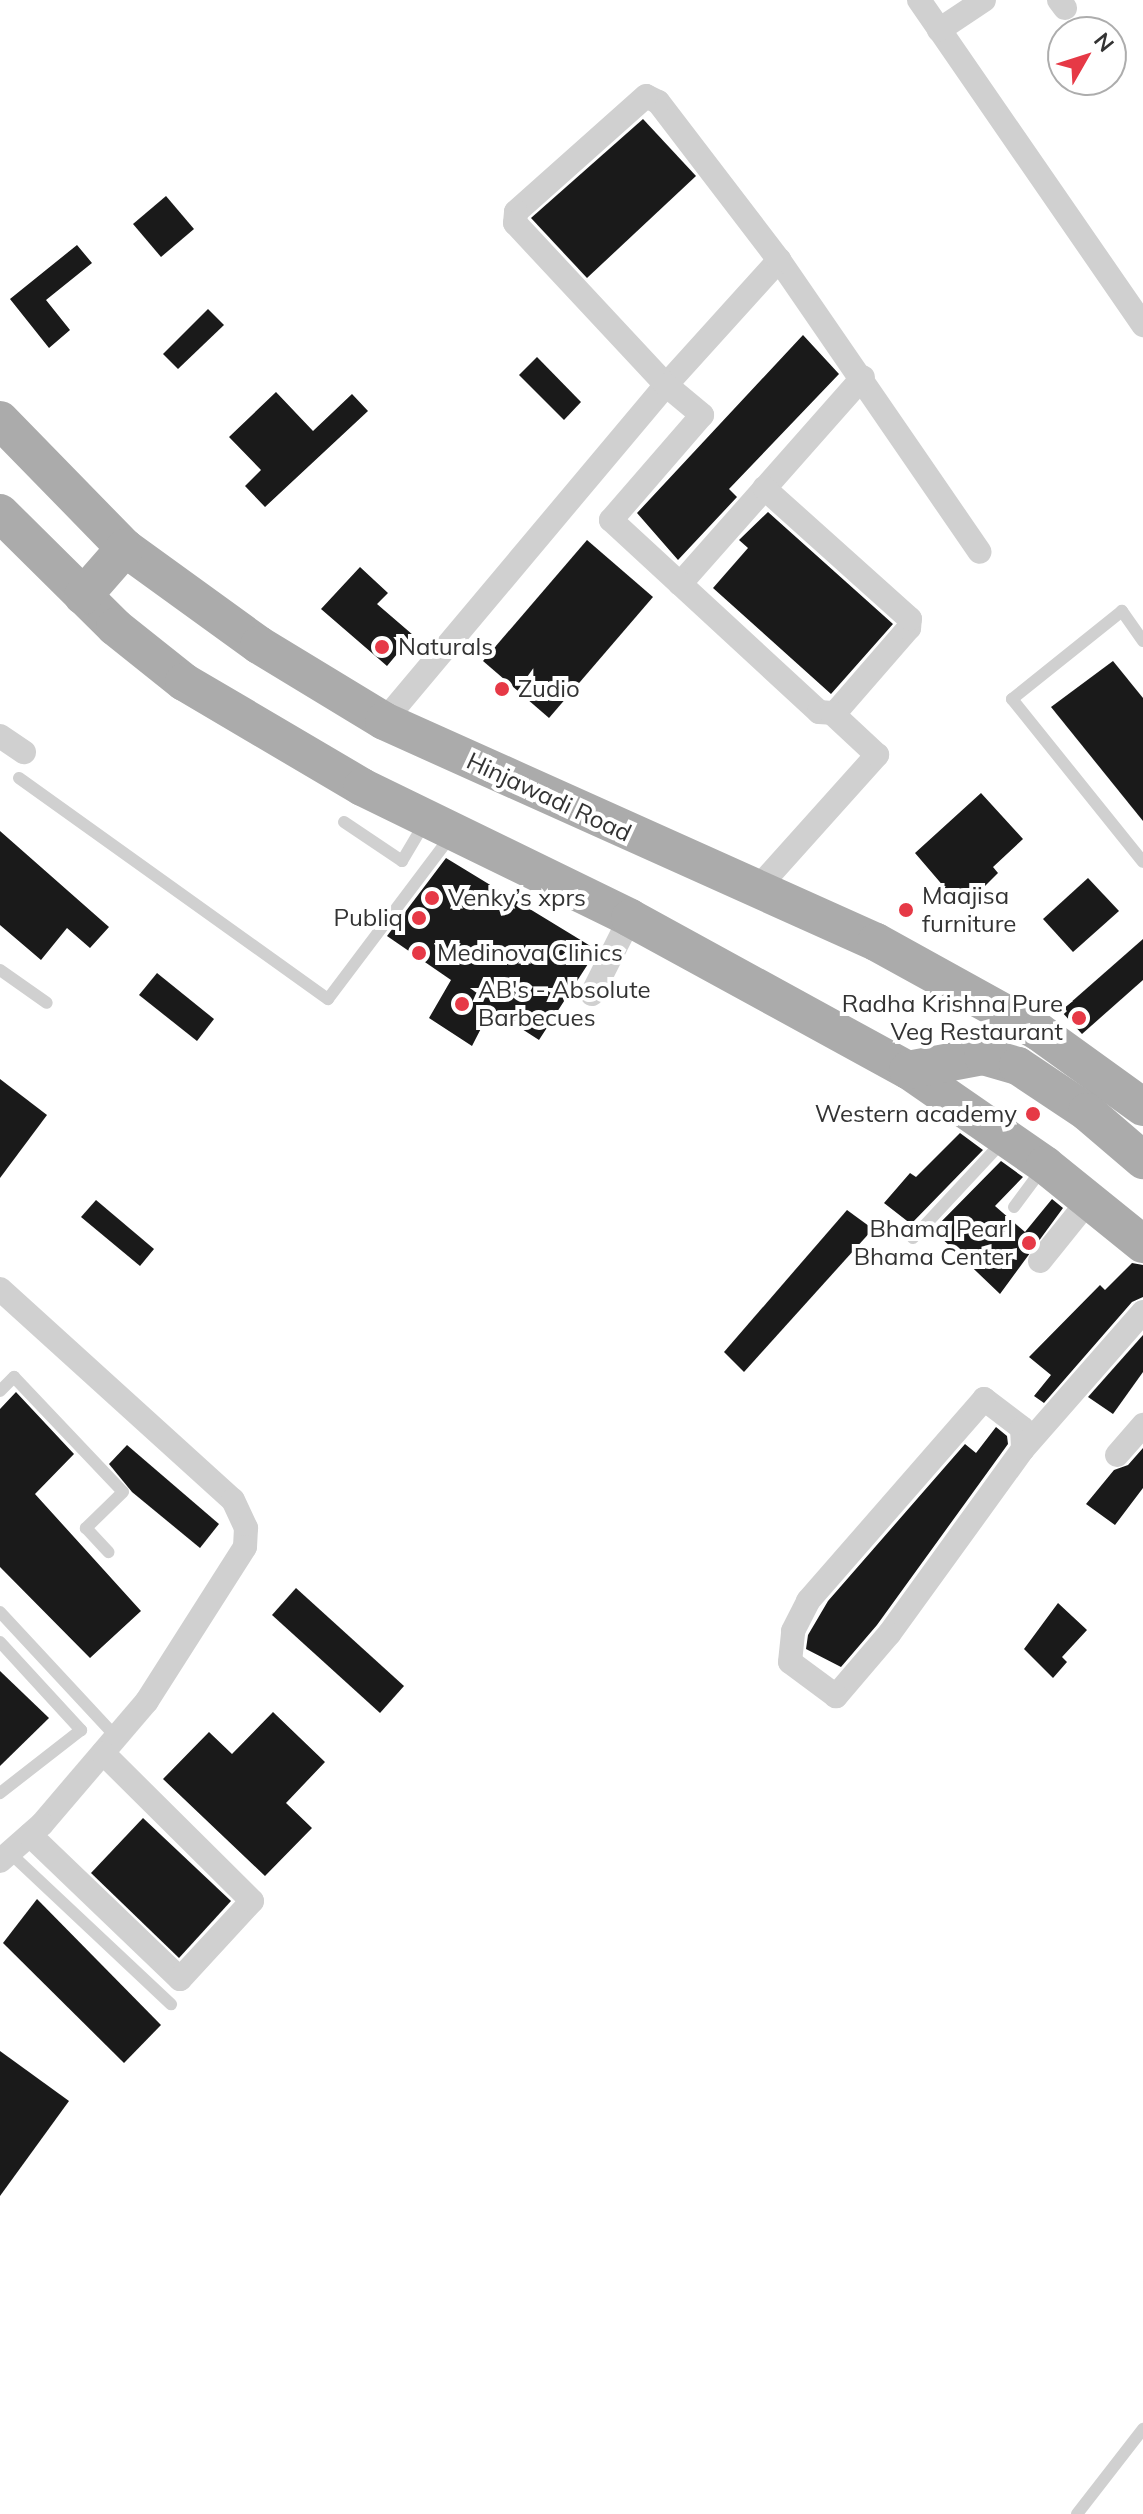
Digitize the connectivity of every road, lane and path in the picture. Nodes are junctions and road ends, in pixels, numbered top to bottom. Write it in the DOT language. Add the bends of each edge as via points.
graph roads {
  1 [pos="919,0"];
  2 [pos="984,0"];
  3 [pos="939,30"];
  4 [pos="779,260"];
  5 [pos="1143,325"];
  6 [pos="863,377"];
  7 [pos="666,385"];
  8 [pos="0,420"];
  9 [pos="764,488"];
  10 [pos="0,513"];
  11 [pos="125,548"];
  12 [pos="980,552"];
  13 [pos="680,584"];
  14 [pos="83,596"];
  15 [pos="1143,641"];
  16 [pos="832,713"];
  17 [pos="384,721"];
  18 [pos="0,736"];
  19 [pos="24,752"];
  20 [pos="19,778"];
  21 [pos="344,822"];
  22 [pos="441,824"];
  23 [pos="1143,862"];
  24 [pos="755,891"];
  25 [pos="630,918"];
  26 [pos="0,970"];
  27 [pos="592,994"];
  28 [pos="47,1003"];
  29 [pos="908,1070"];
  30 [pos="1143,1107"];
  31 [pos="1005,1138"];
  32 [pos="1143,1160"];
  33 [pos="1045,1165"];
  34 [pos="1089,1200"];
  35 [pos="1014,1207"];
  36 [pos="913,1238"];
  37 [pos="1143,1244"];
  38 [pos="1040,1261"];
  39 [pos="0,1289"];
  40 [pos="1143,1312"];
  41 [pos="0,1391"];
  42 [pos="1143,1425"];
  43 [pos="1023,1449"];
  44 [pos="1117,1455"];
  45 [pos="108,1552"];
  46 [pos="0,1612"];
  47 [pos="0,1642"];
  48 [pos="110,1745"];
  49 [pos="0,1793"];
  50 [pos="30,1835"];
  51 [pos="5,1857"];
  52 [pos="171,2004"];
  53 [pos="1143,2429"];
  54 [pos="1077,2514"];
  1 -- 3 [label="street"];
  2 -- 3 [label="street"];
  3 -- 5 [label="street"];
  4 -- 6 [label="street"];
  4 -- 7 [label="street"];
  4 -- 7 [label="street" via="658,102 646,96 516,212 520,234"];
  6 -- 9 [label="street"];
  6 -- 12 [label="street"];
  7 -- 13 [label="street" via="702,415 611,520"];
  7 -- 17 [label="street"];
  8 -- 11 [label="main road, Hinjawadi Road"];
  9 -- 13 [label="street"];
  9 -- 16 [label="street" via="910,619 909,628 851,700"];
  10 -- 14 [label="main road"];
  11 -- 14 [label="main road"];
  11 -- 17 [label="main road, Hinjawadi Road" via="259,645"];
  13 -- 16 [label="street" via="819,712"];
  14 -- 22 [label="main road" via="184,682 349,780"];
  15 -- 23 [label="lane" via="1122,611 1012,699"];
  16 -- 24 [label="street" via="877,755"];
  17 -- 24 [label="main road, Hinjawadi Road"];
  18 -- 19 [label="street"];
  20 -- 22 [label="lane" via="328,999"];
  21 -- 22 [label="lane" via="402,861"];
  22 -- 25 [label="main road"];
  24 -- 30 [label="main road, Hinjawadi Road" via="876,942 972,991 1117,1084"];
  25 -- 27 [label="street"];
  25 -- 29 [label="main road"];
  26 -- 28 [label="lane"];
  29 -- 31 [label="main road"];
  29 -- 32 [label="main road" via="983,1056 1018,1066 1087,1112"];
  31 -- 33 [label="main road"];
  31 -- 36 [label="lane"];
  33 -- 34 [label="main road"];
  33 -- 35 [label="lane"];
  34 -- 37 [label="main road"];
  34 -- 38 [label="street"];
  39 -- 48 [label="street" via="233,1500 246,1528 245,1547 147,1701"];
  40 -- 43 [label="street"];
  41 -- 45 [label="lane" via="14,1377 123,1492 86,1528"];
  42 -- 44 [label="street"];
  43 -- 43 [label="street" via="1022,1428 984,1399 808,1601 793,1631 790,1662 836,1696 889,1634"];
  46 -- 48 [label="lane"];
  47 -- 49 [label="lane" via="81,1730"];
  48 -- 50 [label="street"];
  48 -- 50 [label="street" via="252,1901 180,1979"];
  50 -- 51 [label="street"];
  51 -- 52 [label="lane"];
  53 -- 54 [label="lane"];
}
